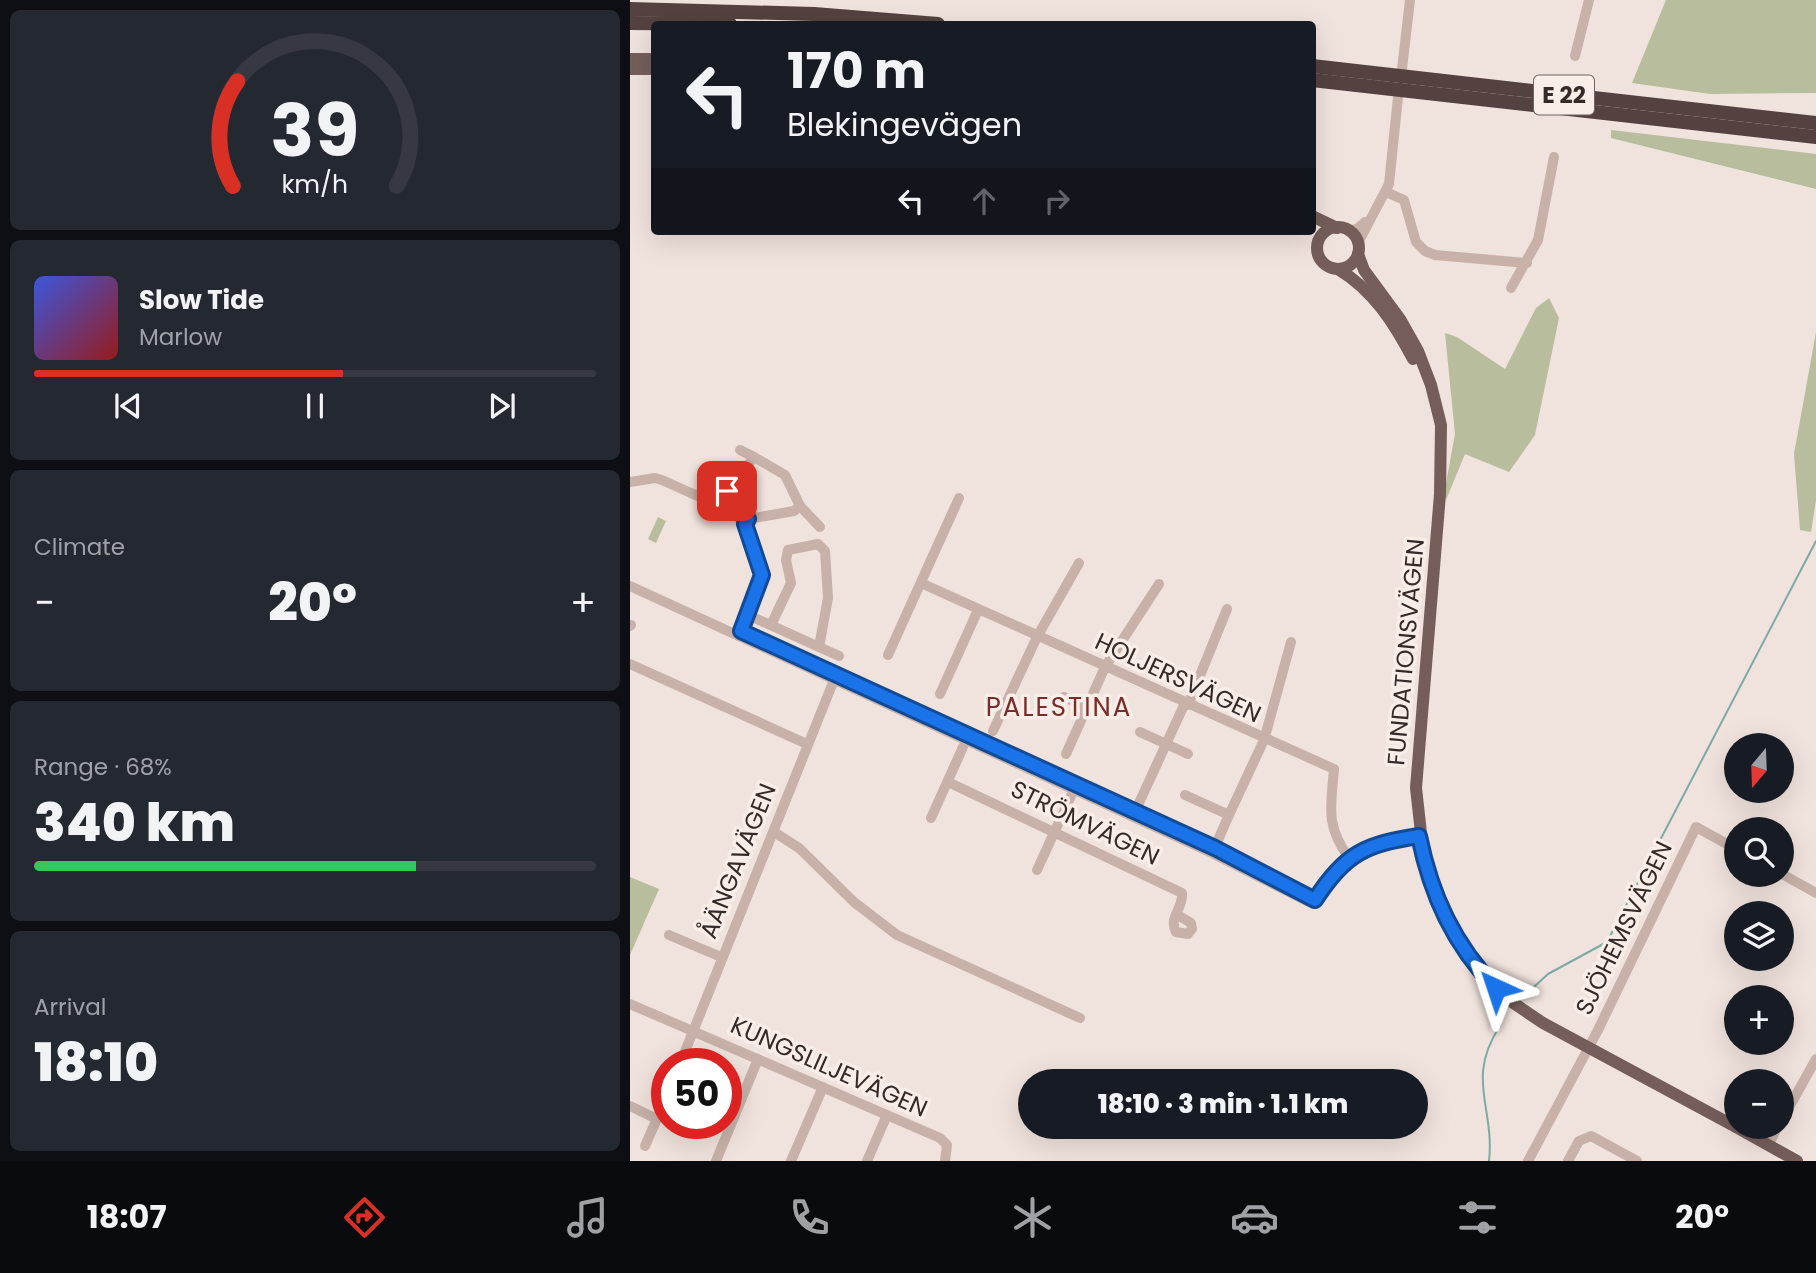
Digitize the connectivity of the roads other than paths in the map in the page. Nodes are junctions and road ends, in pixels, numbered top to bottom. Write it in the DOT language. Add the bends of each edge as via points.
graph roads {
  1 [pos="1410,0"];
  2 [pos="1589,0"];
  3 [pos="630,9"];
  4 [pos="898,21"];
  5 [pos="630,23"];
  6 [pos="651,23"];
  7 [pos="1575,56"];
  8 [pos="630,59"];
  9 [pos="651,59"];
  10 [pos="1316,66"];
  11 [pos="630,69"];
  12 [pos="651,69"];
  13 [pos="1402,69"];
  14 [pos="1316,80"];
  15 [pos="1398,97"];
  16 [pos="1816,123"];
  17 [pos="1816,136"];
  18 [pos="1554,158"];
  19 [pos="1386,192"];
  20 [pos="1373,214"];
  21 [pos="1316,218"];
  22 [pos="1342,229"];
  23 [pos="1315,237"];
  24 [pos="1358,249"];
  25 [pos="1527,263"];
  26 [pos="1338,269"];
  27 [pos="1511,288"];
  28 [pos="740,450"];
  29 [pos="754,457"];
  30 [pos="1441,472"];
  31 [pos="630,482"];
  32 [pos="959,498"];
  33 [pos="800,506"];
  34 [pos="746,522"];
  35 [pos="820,527"];
  36 [pos="1079,562"];
  37 [pos="630,583"];
  38 [pos="920,583"];
  39 [pos="1159,583"];
  40 [pos="1227,609"];
  41 [pos="978,610"];
  42 [pos="748,615"];
  43 [pos="771,625"];
  44 [pos="740,633"];
  45 [pos="1037,636"];
  46 [pos="1292,642"];
  47 [pos="819,647"];
  48 [pos="888,654"];
  49 [pos="839,656"];
  50 [pos="630,664"];
  51 [pos="1105,667"];
  52 [pos="835,677"];
  53 [pos="940,694"];
  54 [pos="1064,697"];
  55 [pos="1187,704"];
  56 [pos="1086,707"];
  57 [pos="993,731"];
  58 [pos="1140,732"];
  59 [pos="1264,740"];
  60 [pos="1166,743"];
  61 [pos="807,744"];
  62 [pos="963,747"];
  63 [pos="1066,754"];
  64 [pos="1188,754"];
  65 [pos="948,782"];
  66 [pos="1075,787"];
  67 [pos="1185,795"];
  68 [pos="1139,803"];
  69 [pos="1229,815"];
  70 [pos="931,818"];
  71 [pos="1055,831"];
  72 [pos="774,832"];
  73 [pos="1419,836"];
  74 [pos="1218,840"];
  75 [pos="1724,842"];
  76 [pos="1349,858"];
  77 [pos="1037,870"];
  78 [pos="1794,881"];
  79 [pos="1816,893"];
  80 [pos="1176,915"];
  81 [pos="669,935"];
  82 [pos="721,957"];
  83 [pos="630,1004"];
  84 [pos="1080,1018"];
  85 [pos="694,1031"];
  86 [pos="687,1048"];
  87 [pos="1588,1048"];
  88 [pos="758,1059"];
  89 [pos="1816,1059"];
  90 [pos="823,1087"];
  91 [pos="1794,1098"];
  92 [pos="630,1106"];
  93 [pos="887,1115"];
  94 [pos="651,1116"];
  95 [pos="1724,1121"];
  96 [pos="651,1132"];
  97 [pos="1758,1139"];
  98 [pos="1772,1139"];
  99 [pos="1769,1145"];
  100 [pos="645,1146"];
  101 [pos="716,1161"];
  102 [pos="791,1161"];
  103 [pos="867,1161"];
  104 [pos="945,1161"];
  105 [pos="1528,1161"];
  106 [pos="1568,1161"];
  107 [pos="1637,1161"];
  108 [pos="1797,1161"];
  1 -- 13 [label="street"];
  2 -- 7 [label="street"];
  3 -- 4 [label="highway"];
  5 -- 6 [label="highway"];
  8 -- 9 [label="main road"];
  10 -- 16 [label="highway, E 22"];
  11 -- 12 [label="main road"];
  14 -- 17 [label="highway, E 22"];
  15 -- 19 [label="street"];
  18 -- 25 [label="street" via="1538,240"];
  19 -- 20 [label="street"];
  19 -- 25 [label="street" via="1404,200 1416,242 1425,251"];
  20 -- 22 [label="street" via="1357,229"];
  20 -- 24 [label="street"];
  21 -- 22 [label="main road"];
  22 -- 23 [label="main road"];
  22 -- 24 [label="main road"];
  23 -- 26 [label="main road" via="1321,260"];
  24 -- 26 [label="main road" via="1352,264"];
  24 -- 30 [label="main road, FUNDATIONSVÄGEN" via="1364,270 1400,319 1425,369 1441,425"];
  25 -- 27 [label="street"];
  26 -- 30 [label="main road, FUNDATIONSVÄGEN" via="1376,301 1414,362 1429,403"];
  28 -- 29 [label="street"];
  29 -- 33 [label="street" via="785,475"];
  29 -- 34 [label="street" via="727,491"];
  30 -- 73 [label="main road, FUNDATIONSVÄGEN" via="1417,772"];
  31 -- 34 [label="street" via="655,478"];
  32 -- 38 [label="street"];
  33 -- 34 [label="street"];
  33 -- 35 [label="street"];
  34 -- 42 [label="street" via="762,575"];
  36 -- 45 [label="street"];
  37 -- 44 [label="street"];
  38 -- 41 [label="street, HOLJERSVÄGEN"];
  38 -- 48 [label="street"];
  39 -- 51 [label="street"];
  40 -- 55 [label="street"];
  41 -- 45 [label="street, HOLJERSVÄGEN"];
  41 -- 53 [label="street"];
  42 -- 43 [label="street"];
  42 -- 44 [label="street"];
  43 -- 47 [label="street"];
  43 -- 47 [label="street" via="791,583 788,550 818,544 825,551 828,598"];
  44 -- 52 [label="street"];
  45 -- 51 [label="street, HOLJERSVÄGEN"];
  45 -- 57 [label="street"];
  46 -- 59 [label="street"];
  47 -- 49 [label="street"];
  50 -- 61 [label="street"];
  51 -- 55 [label="street, HOLJERSVÄGEN"];
  51 -- 56 [label="street"];
  52 -- 61 [label="street, ÅÄNGAVÄGEN"];
  52 -- 66 [label="street"];
  54 -- 56 [label="street"];
  55 -- 59 [label="street, HOLJERSVÄGEN"];
  55 -- 60 [label="street"];
  56 -- 63 [label="street"];
  58 -- 60 [label="street"];
  59 -- 69 [label="street"];
  59 -- 76 [label="street, HOLJERSVÄGEN" via="1334,769 1330,821 1335,839"];
  60 -- 64 [label="street"];
  60 -- 68 [label="street"];
  61 -- 72 [label="street, ÅÄNGAVÄGEN"];
  62 -- 65 [label="street"];
  65 -- 70 [label="street"];
  65 -- 71 [label="street, STRÖMVÄGEN"];
  66 -- 71 [label="street"];
  66 -- 76 [label="street" via="1215,848 1314,902 1332,873"];
  67 -- 69 [label="street"];
  69 -- 74 [label="street"];
  71 -- 77 [label="street"];
  71 -- 80 [label="street, STRÖMVÄGEN" via="1182,893"];
  72 -- 82 [label="street, ÅÄNGAVÄGEN"];
  72 -- 84 [label="street" via="799,848 853,902 897,935"];
  73 -- 76 [label="street" via="1388,841"];
  73 -- 87 [label="main road, FUNDATIONSVÄGEN" via="1441,908 1474,963 1513,1002"];
  75 -- 87 [label="street, SJÖHEMSVÄGEN" via="1696,827"];
  78 -- 79 [label="street"];
  81 -- 82 [label="street"];
  82 -- 85 [label="street, ÅÄNGAVÄGEN"];
  83 -- 85 [label="street, KUNGSLILJEVÄGEN"];
  85 -- 86 [label="street, ÅÄNGAVÄGEN"];
  85 -- 88 [label="street, KUNGSLILJEVÄGEN"];
  87 -- 95 [label="main road, FUNDATIONSVÄGEN"];
  87 -- 105 [label="street, SJÖHEMSVÄGEN"];
  88 -- 90 [label="street, KUNGSLILJEVÄGEN"];
  88 -- 101 [label="street"];
  89 -- 91 [label="street"];
  90 -- 93 [label="street, KUNGSLILJEVÄGEN"];
  90 -- 102 [label="street"];
  92 -- 94 [label="street"];
  93 -- 103 [label="street"];
  93 -- 104 [label="street, KUNGSLILJEVÄGEN" via="947,1144"];
  96 -- 100 [label="street"];
  97 -- 99 [label="main road, FUNDATIONSVÄGEN"];
  98 -- 99 [label="street"];
  99 -- 108 [label="main road, FUNDATIONSVÄGEN"];
  106 -- 107 [label="street" via="1579,1141 1591,1136"];
}
